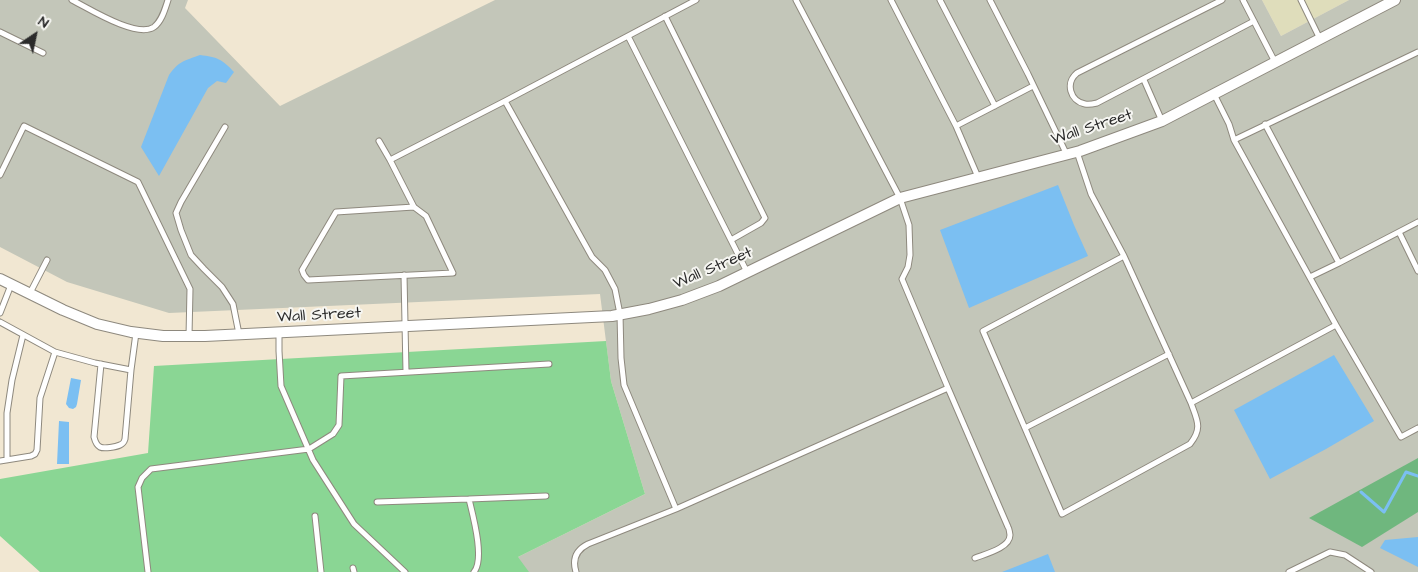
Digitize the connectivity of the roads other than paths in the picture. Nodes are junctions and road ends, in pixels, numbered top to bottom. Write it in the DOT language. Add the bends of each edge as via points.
graph roads {
  1 [pos="72,0"];
  2 [pos="168,0"];
  3 [pos="696,0"];
  4 [pos="796,0"];
  5 [pos="890,0"];
  6 [pos="940,0"];
  7 [pos="990,0"];
  8 [pos="1222,0"];
  9 [pos="1243,0"];
  10 [pos="1301,0"];
  11 [pos="1395,0"];
  12 [pos="665,16"];
  13 [pos="1254,21"];
  14 [pos="0,32"];
  15 [pos="628,36"];
  16 [pos="1320,39"];
  17 [pos="1418,52"];
  18 [pos="43,53"];
  19 [pos="1276,62"];
  20 [pos="1144,80"];
  21 [pos="1033,86"];
  22 [pos="1214,94"];
  23 [pos="506,101"];
  24 [pos="995,106"];
  25 [pos="1162,120"];
  26 [pos="1265,124"];
  27 [pos="956,126"];
  28 [pos="225,127"];
  29 [pos="1234,140"];
  30 [pos="379,141"];
  31 [pos="1071,152"];
  32 [pos="390,160"];
  33 [pos="0,175"];
  34 [pos="978,178"];
  35 [pos="900,198"];
  36 [pos="414,206"];
  37 [pos="1418,222"];
  38 [pos="1399,232"];
  39 [pos="731,240"];
  40 [pos="1124,256"];
  41 [pos="47,260"];
  42 [pos="1339,263"];
  43 [pos="1418,271"];
  44 [pos="748,273"];
  45 [pos="404,275"];
  46 [pos="1310,277"];
  47 [pos="0,279"];
  48 [pos="12,285"];
  49 [pos="30,294"];
  50 [pos="0,313"];
  51 [pos="620,314"];
  52 [pos="0,322"];
  53 [pos="1336,325"];
  54 [pos="404,326"];
  55 [pos="136,332"];
  56 [pos="279,332"];
  57 [pos="240,334"];
  58 [pos="23,335"];
  59 [pos="189,336"];
  60 [pos="55,352"];
  61 [pos="1169,354"];
  62 [pos="101,364"];
  63 [pos="549,364"];
  64 [pos="131,370"];
  65 [pos="406,372"];
  66 [pos="948,388"];
  67 [pos="1191,403"];
  68 [pos="1025,428"];
  69 [pos="1418,428"];
  70 [pos="309,449"];
  71 [pos="7,460"];
  72 [pos="0,461"];
  73 [pos="546,496"];
  74 [pos="469,499"];
  75 [pos="377,502"];
  76 [pos="676,508"];
  77 [pos="315,516"];
  78 [pos="975,558"];
  79 [pos="148,572"];
  80 [pos="321,572"];
  81 [pos="405,572"];
  82 [pos="474,572"];
  83 [pos="576,572"];
  84 [pos="1289,572"];
  85 [pos="1371,572"];
  1 -- 2 [label="lane" via="122,25 142,30 149,30 160,21"];
  3 -- 12 [label="lane"];
  4 -- 35 [label="lane"];
  5 -- 27 [label="lane"];
  6 -- 24 [label="lane"];
  7 -- 21 [label="lane"];
  8 -- 20 [label="lane" via="1077,73 1070,84 1075,98 1090,105"];
  9 -- 13 [label="lane"];
  10 -- 16 [label="lane"];
  11 -- 16 [label="street, Wall Street"];
  12 -- 15 [label="lane"];
  12 -- 39 [label="lane" via="765,218"];
  13 -- 19 [label="lane"];
  13 -- 20 [label="lane"];
  14 -- 18 [label="lane"];
  15 -- 23 [label="lane"];
  15 -- 39 [label="lane"];
  16 -- 19 [label="street, Wall Street"];
  17 -- 26 [label="lane"];
  19 -- 22 [label="street, Wall Street"];
  20 -- 25 [label="lane"];
  21 -- 24 [label="lane"];
  21 -- 31 [label="lane"];
  22 -- 25 [label="street, Wall Street"];
  22 -- 29 [label="lane"];
  23 -- 32 [label="lane"];
  23 -- 51 [label="lane" via="592,258 605,270 615,289"];
  24 -- 27 [label="lane"];
  25 -- 31 [label="street, Wall Street"];
  26 -- 29 [label="lane"];
  26 -- 42 [label="lane"];
  27 -- 34 [label="lane"];
  28 -- 57 [label="lane" via="176,213 191,255 222,287 233,304"];
  29 -- 46 [label="lane"];
  30 -- 32 [label="lane"];
  31 -- 34 [label="street, Wall Street"];
  31 -- 40 [label="lane"];
  32 -- 36 [label="lane"];
  33 -- 59 [label="lane" via="24,126 138,182 190,289"];
  34 -- 35 [label="street, Wall Street"];
  35 -- 44 [label="street, Wall Street"];
  35 -- 66 [label="lane" via="909,225 910,255 902,279"];
  36 -- 45 [label="lane" via="426,216 453,273"];
  36 -- 45 [label="lane" via="336,212 302,270 308,280"];
  37 -- 38 [label="lane"];
  38 -- 42 [label="lane"];
  38 -- 43 [label="lane"];
  39 -- 44 [label="lane"];
  40 -- 61 [label="lane"];
  40 -- 68 [label="lane" via="982,331"];
  41 -- 49 [label="lane"];
  42 -- 46 [label="lane"];
  44 -- 51 [label="street, Wall Street" via="682,300"];
  45 -- 54 [label="lane"];
  46 -- 53 [label="lane"];
  47 -- 48 [label="street, Wall Street"];
  48 -- 49 [label="street, Wall Street"];
  48 -- 50 [label="lane"];
  49 -- 55 [label="street, Wall Street" via="96,324"];
  51 -- 54 [label="street, Wall Street"];
  51 -- 76 [label="lane" via="624,385"];
  52 -- 58 [label="lane"];
  53 -- 67 [label="lane"];
  53 -- 69 [label="lane" via="1401,436"];
  54 -- 56 [label="street, Wall Street"];
  54 -- 65 [label="lane"];
  55 -- 59 [label="street, Wall Street"];
  55 -- 64 [label="lane"];
  56 -- 57 [label="street, Wall Street"];
  56 -- 70 [label="lane" via="281,386"];
  57 -- 59 [label="street, Wall Street"];
  58 -- 60 [label="lane"];
  58 -- 71 [label="lane" via="7,414"];
  60 -- 62 [label="lane"];
  60 -- 71 [label="lane" via="40,398 37,450 31,456"];
  61 -- 67 [label="lane"];
  61 -- 68 [label="lane"];
  62 -- 64 [label="lane"];
  62 -- 64 [label="lane" via="94,437 102,448 124,442"];
  63 -- 65 [label="lane"];
  65 -- 70 [label="lane" via="341,376 340,425 333,434"];
  66 -- 76 [label="lane"];
  66 -- 78 [label="lane" via="1010,535 1005,546"];
  67 -- 68 [label="lane" via="1199,425 1197,436 1190,444 1062,514"];
  70 -- 79 [label="lane" via="151,469 138,487"];
  70 -- 81 [label="lane" via="354,524"];
  71 -- 72 [label="lane"];
  73 -- 74 [label="lane"];
  74 -- 75 [label="lane"];
  74 -- 82 [label="lane" via="478,547 478,568"];
  76 -- 83 [label="lane" via="582,547 574,559"];
  77 -- 80 [label="lane"];
  84 -- 85 [label="lane" via="1330,552 1345,554"];
}
